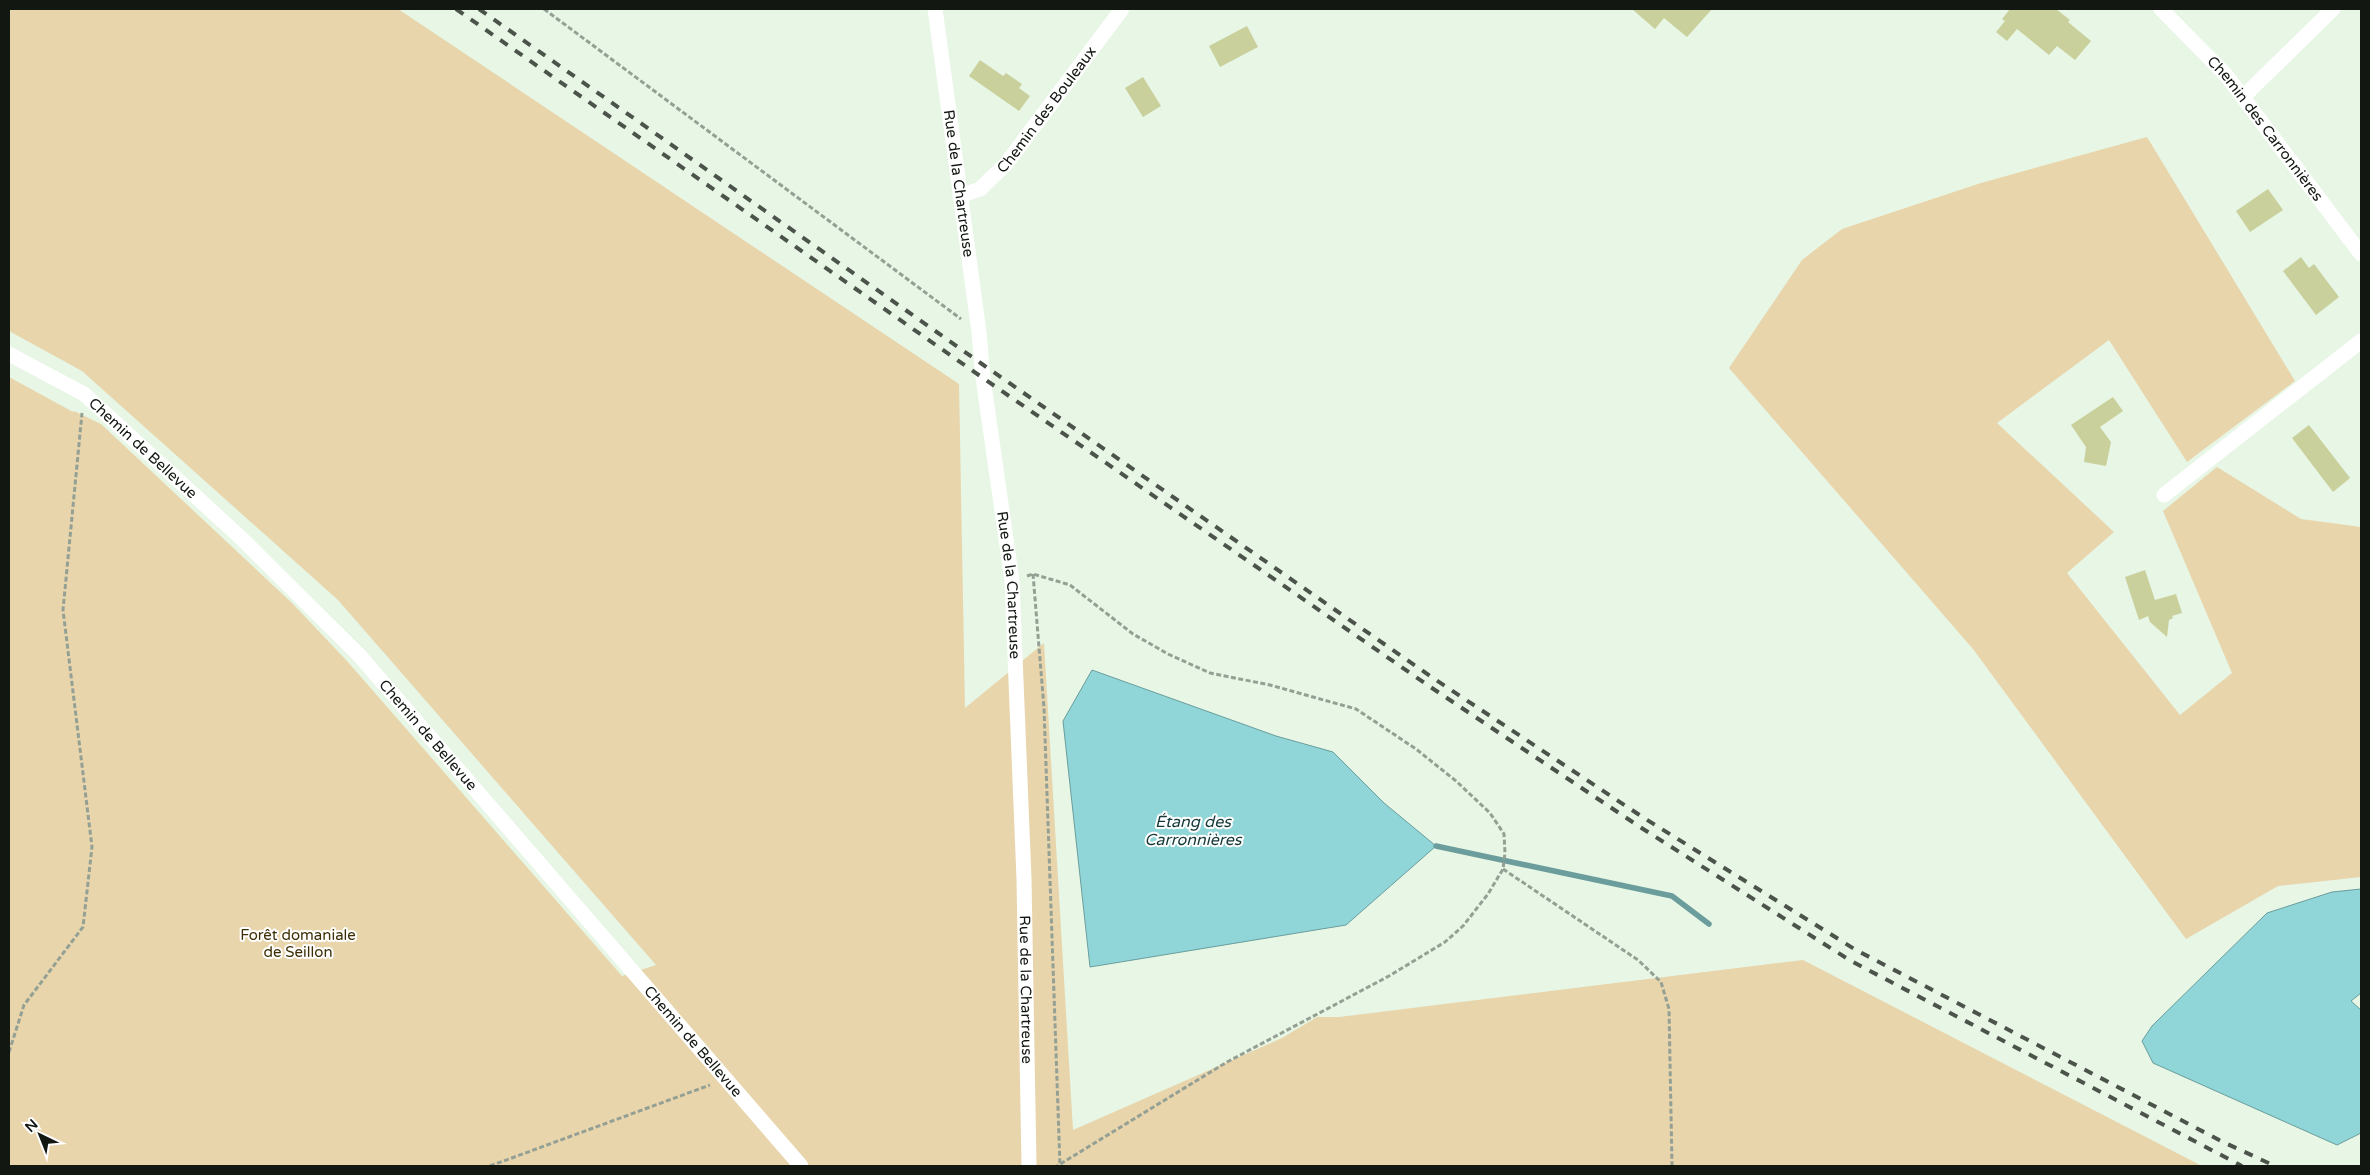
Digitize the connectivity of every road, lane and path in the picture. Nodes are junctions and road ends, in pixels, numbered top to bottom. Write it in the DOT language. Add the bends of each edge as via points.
graph roads {
  1 [pos="544,9"];
  2 [pos="935,9"];
  3 [pos="1122,9"];
  4 [pos="2161,9"];
  5 [pos="2333,9"];
  6 [pos="2243,97"];
  7 [pos="960,196"];
  8 [pos="2361,254"];
  9 [pos="979,332"];
  10 [pos="2361,341"];
  11 [pos="9,354"];
  12 [pos="84,394"];
  13 [pos="2164,495"];
  14 [pos="1033,574"];
  15 [pos="1012,581"];
  16 [pos="1503,869"];
  17 [pos="9,1052"];
  18 [pos="726,1079"];
  19 [pos="490,1166"];
  20 [pos="801,1166"];
  21 [pos="1029,1166"];
  22 [pos="1059,1166"];
  23 [pos="1672,1166"];
  1 -- 9 [label="path"];
  2 -- 7 [label="street, Rue de la Chartreuse"];
  3 -- 7 [label="street, Chemin des Bouleaux" via="1006,164 980,189"];
  4 -- 6 [label="street, Chemin des Carronnières" via="2226,75"];
  5 -- 6 [label="street"];
  6 -- 8 [label="street, Chemin des Carronnières"];
  7 -- 9 [label="street, Rue de la Chartreuse"];
  9 -- 15 [label="street, Rue de la Chartreuse"];
  10 -- 13 [label="street"];
  11 -- 12 [label="street, Chemin de Bellevue"];
  12 -- 17 [label="path" via="63,610 92,847 83,927 24,1006"];
  12 -- 18 [label="street, Chemin de Bellevue" via="240,537 359,655"];
  14 -- 15 [label="path"];
  14 -- 16 [label="path" via="1070,585 1132,634 1210,673 1270,685 1356,709 1423,754 1490,812 1504,834"];
  14 -- 22 [label="path" via="1044,708"];
  15 -- 21 [label="street, Rue de la Chartreuse" via="1024,879"];
  16 -- 22 [label="path" via="1463,926 1445,942 1227,1062"];
  16 -- 23 [label="path" via="1638,960 1661,982 1669,1009"];
  18 -- 19 [label="path"];
  18 -- 20 [label="street, Chemin de Bellevue"];
}
